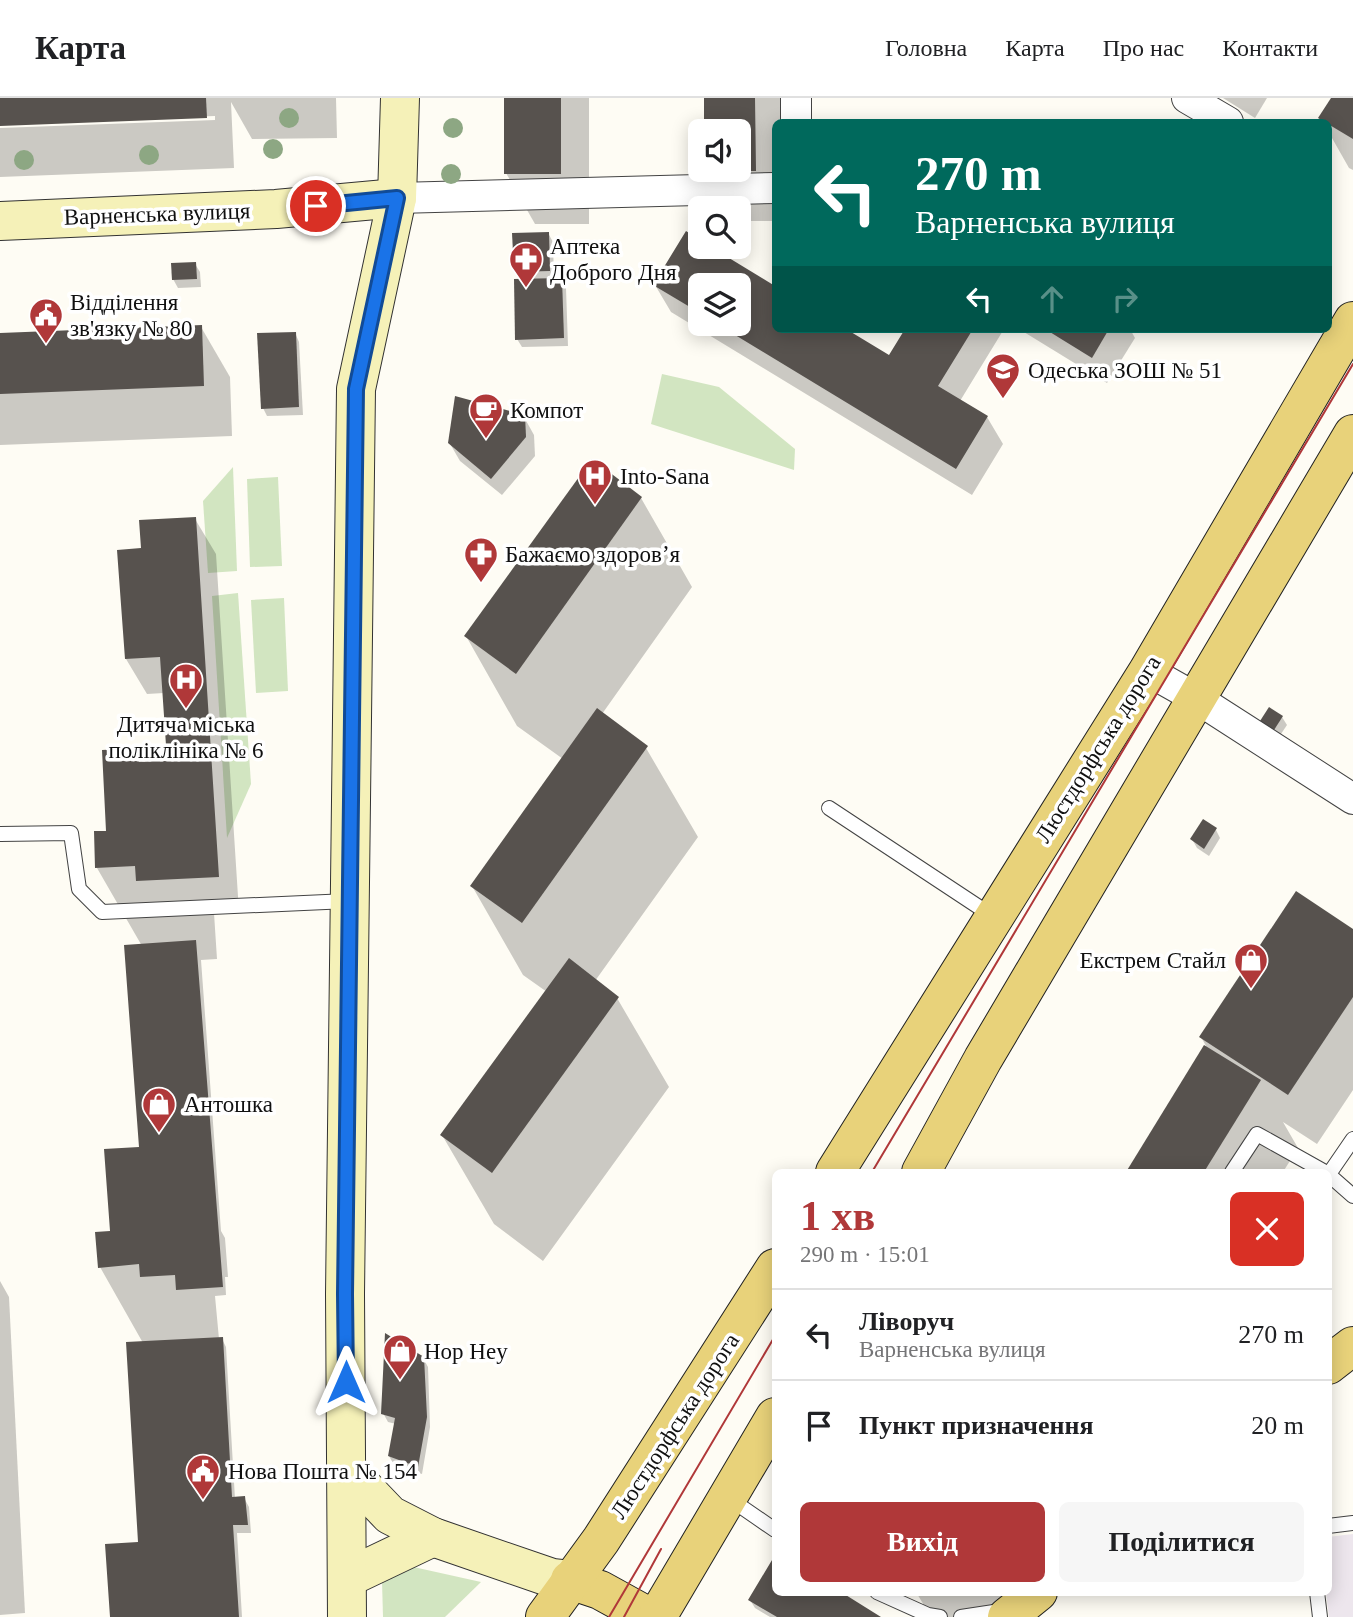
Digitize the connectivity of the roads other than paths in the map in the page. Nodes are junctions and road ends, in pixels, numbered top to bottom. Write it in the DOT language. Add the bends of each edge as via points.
graph roads {
  1 [pos="400,98"];
  2 [pos="796,98"];
  3 [pos="1187,98"];
  4 [pos="796,119"];
  5 [pos="1223,119"];
  6 [pos="772,188"];
  7 [pos="397,198"];
  8 [pos="0,221"];
  9 [pos="1353,321"];
  10 [pos="1353,434"];
  11 [pos="1148,671"];
  12 [pos="1196,698"];
  13 [pos="1353,799"];
  14 [pos="829,808"];
  15 [pos="0,834"];
  16 [pos="350,901"];
  17 [pos="994,917"];
  18 [pos="1353,1139"];
  19 [pos="837,1169"];
  20 [pos="923,1169"];
  21 [pos="1234,1169"];
  22 [pos="1318,1169"];
  23 [pos="1331,1169"];
  24 [pos="1332,1178"];
  25 [pos="1353,1196"];
  26 [pos="772,1273"];
  27 [pos="1353,1346"];
  28 [pos="1332,1362"];
  29 [pos="772,1422"];
  30 [pos="347,1470"];
  31 [pos="727,1497"];
  32 [pos="1353,1523"];
  33 [pos="1332,1526"];
  34 [pos="772,1528"];
  35 [pos="433,1537"];
  36 [pos="347,1578"];
  37 [pos="570,1580"];
  38 [pos="886,1596"];
  39 [pos="1317,1596"];
  40 [pos="1021,1606"];
  41 [pos="639,1610"];
  42 [pos="347,1617"];
  43 [pos="544,1617"];
  44 [pos="940,1617"];
  45 [pos="961,1617"];
  46 [pos="1320,1617"];
  1 -- 7 [label="main road"];
  2 -- 4 [label="street"];
  3 -- 5 [label="street"];
  6 -- 7 [label="street"];
  7 -- 8 [label="main road, Варненська вулиця" via="276,209"];
  7 -- 16 [label="main road" via="356,389"];
  9 -- 11 [label="main road, Люстдорфська дорога"];
  10 -- 12 [label="main road"];
  11 -- 12 [label="street"];
  11 -- 17 [label="main road, Люстдорфська дорога"];
  12 -- 13 [label="street"];
  12 -- 20 [label="main road"];
  14 -- 17 [label="lane"];
  15 -- 16 [label="lane" via="71,834 79,888 102,912"];
  16 -- 30 [label="main road"];
  17 -- 19 [label="main road, Люстдорфська дорога"];
  18 -- 23 [label="lane"];
  21 -- 22 [label="lane" via="1256,1134"];
  24 -- 25 [label="lane"];
  26 -- 37 [label="main road, Люстдорфська дорога" via="601,1540"];
  27 -- 28 [label="main road"];
  29 -- 31 [label="main road"];
  30 -- 35 [label="main road" via="390,1516"];
  30 -- 36 [label="main road"];
  31 -- 34 [label="lane"];
  31 -- 41 [label="main road"];
  32 -- 33 [label="lane"];
  35 -- 36 [label="main road"];
  35 -- 37 [label="main road"];
  36 -- 42 [label="main road"];
  37 -- 41 [label="main road"];
  37 -- 43 [label="main road, Люстдорфська дорога"];
  38 -- 44 [label="lane"];
  39 -- 46 [label="lane"];
  40 -- 45 [label="lane"];
}
